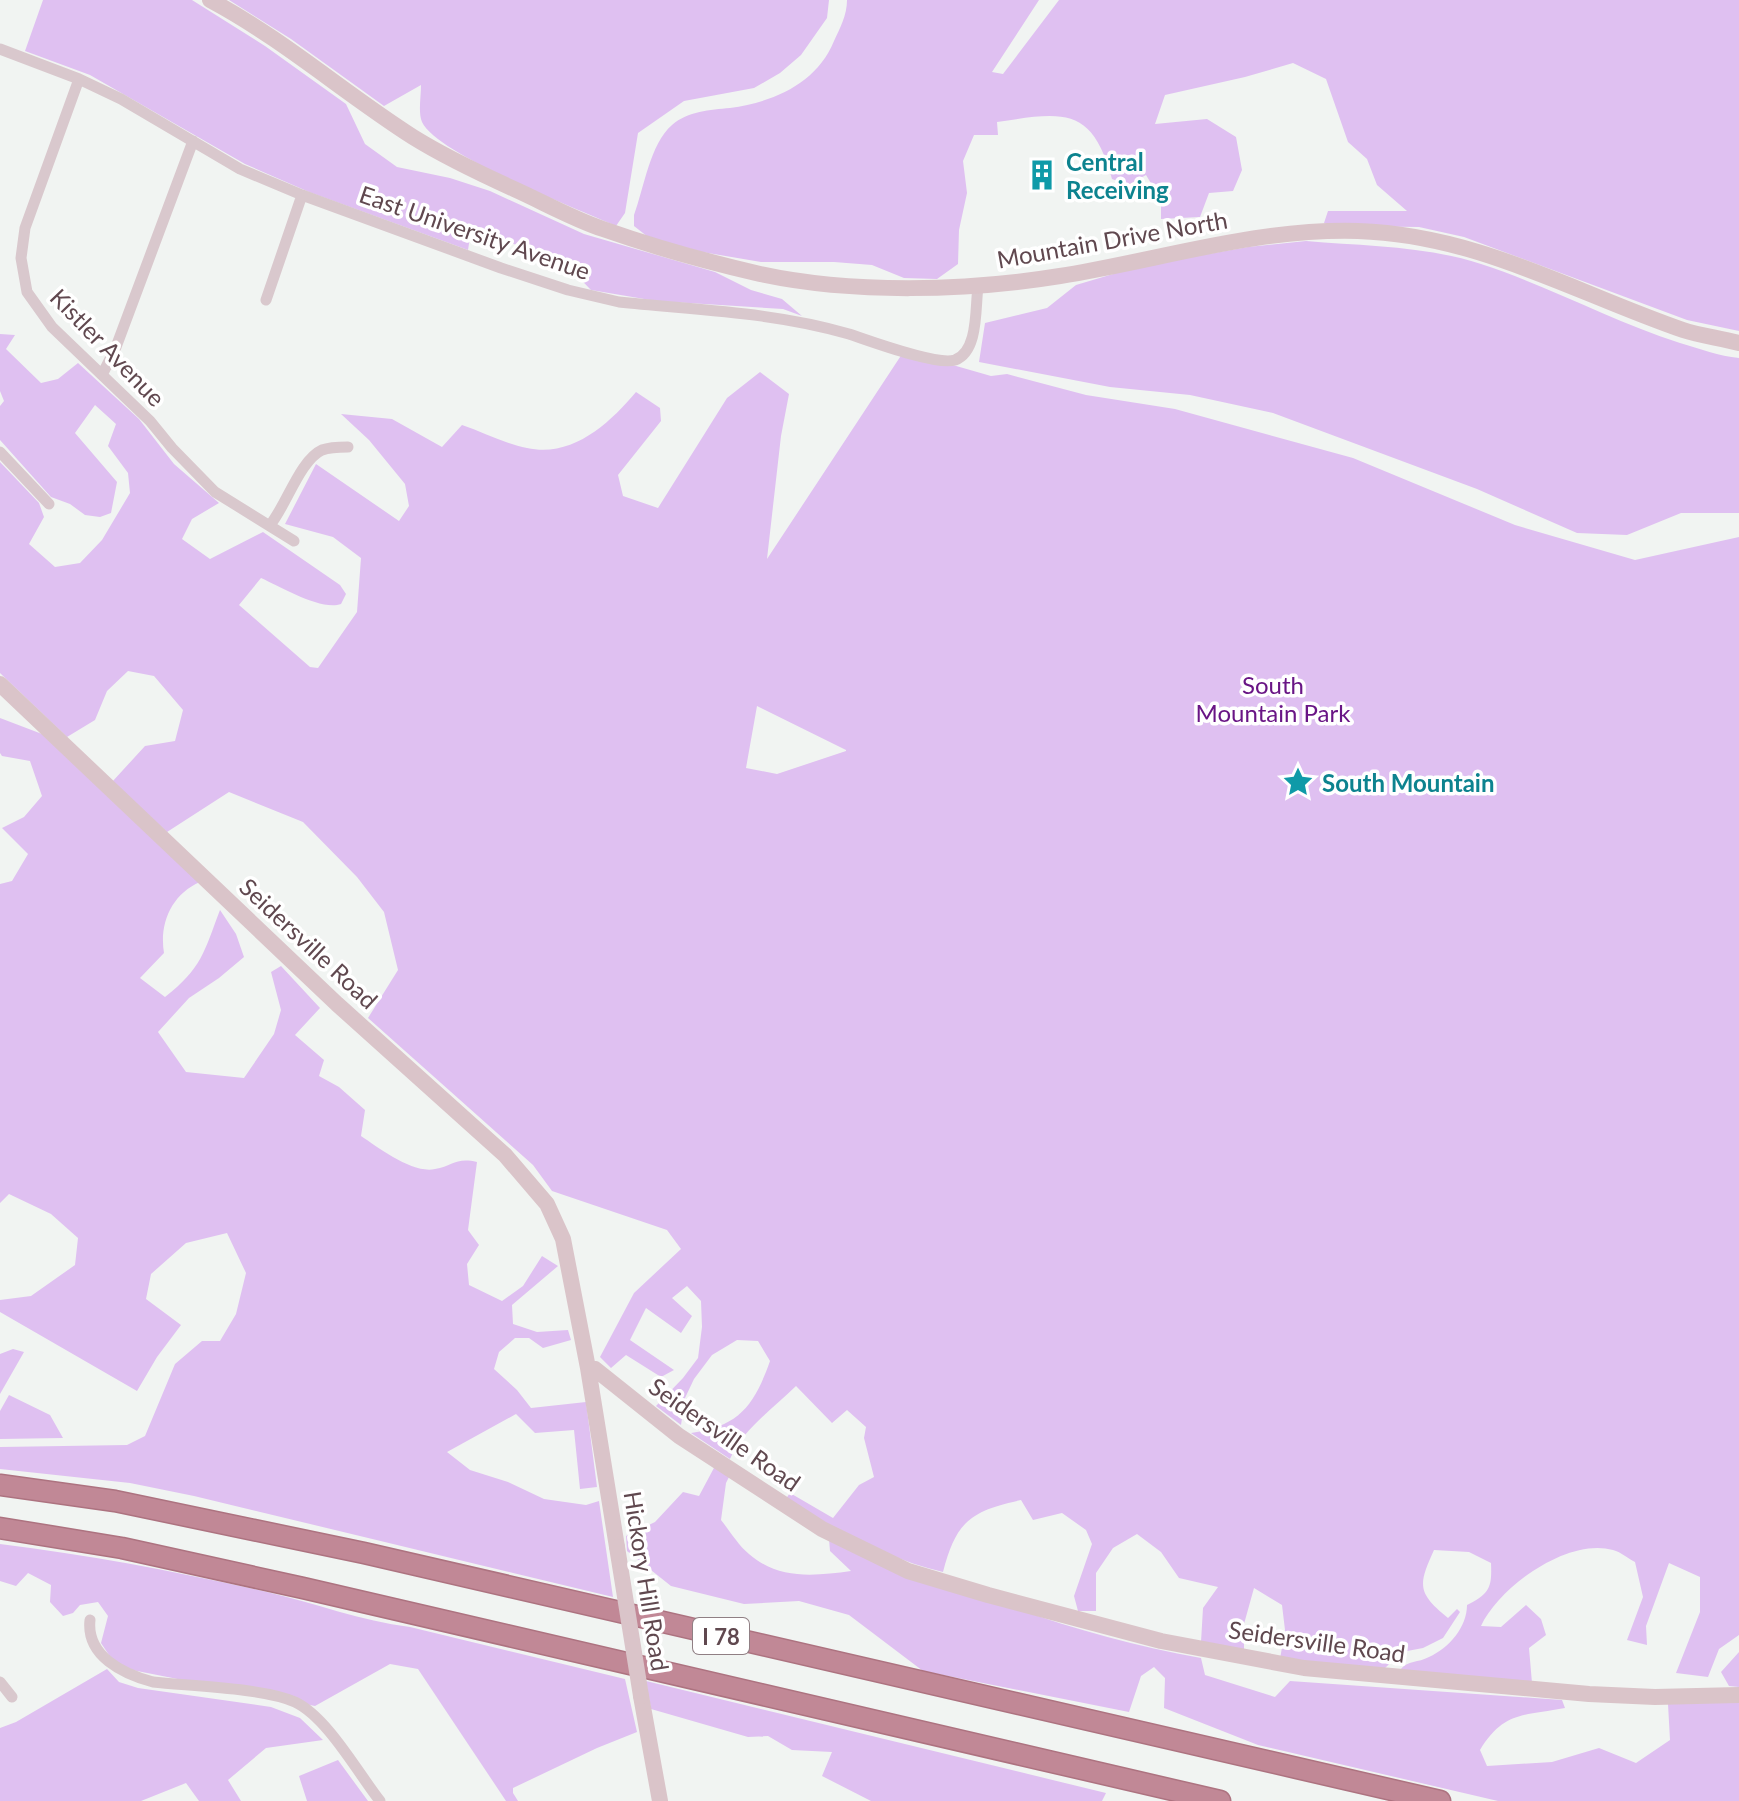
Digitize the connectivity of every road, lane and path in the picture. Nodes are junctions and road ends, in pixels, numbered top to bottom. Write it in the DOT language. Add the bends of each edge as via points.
graph roads {
  1 [pos="210,0"];
  2 [pos="0,49"];
  3 [pos="79,79"];
  4 [pos="193,141"];
  5 [pos="302,195"];
  6 [pos="978,287"];
  7 [pos="266,300"];
  8 [pos="1739,343"];
  9 [pos="102,375"];
  10 [pos="348,447"];
  11 [pos="0,452"];
  12 [pos="49,504"];
  13 [pos="270,525"];
  14 [pos="294,541"];
  15 [pos="0,684"];
  16 [pos="588,1368"];
  17 [pos="0,1485"];
  18 [pos="0,1528"];
  19 [pos="90,1620"];
  20 [pos="0,1682"];
  21 [pos="1739,1695"];
  22 [pos="12,1697"];
  23 [pos="380,1801"];
  24 [pos="660,1801"];
  25 [pos="1220,1801"];
  26 [pos="1440,1801"];
  1 -- 6 [label="street, Mountain Drive North" via="300,55 440,153 601,229 792,279"];
  2 -- 3 [label="street, East University Avenue"];
  3 -- 4 [label="street, East University Avenue"];
  3 -- 9 [label="street, Kistler Avenue" via="28,214 21,258 34,305"];
  4 -- 5 [label="street, East University Avenue"];
  4 -- 9 [label="street"];
  5 -- 6 [label="street, East University Avenue" via="593,296 804,323 936,359 951,361 971,342"];
  5 -- 7 [label="street"];
  6 -- 8 [label="street, Mountain Drive North" via="1271,236 1390,233 1484,253 1687,331"];
  9 -- 13 [label="street, Kistler Avenue" via="215,492"];
  10 -- 13 [label="street" via="330,448 311,458"];
  11 -- 12 [label="street"];
  13 -- 14 [label="street, Kistler Avenue"];
  15 -- 16 [label="street, Seidersville Road" via="535,1188 563,1239"];
  16 -- 21 [label="street, Seidersville Road" via="679,1436 822,1529 908,1571 988,1595 1161,1641 1304,1668 1589,1694"];
  16 -- 24 [label="street, Hickory Hill Road, bridge"];
  17 -- 26 [label="highway, I 78" via="115,1501 364,1553"];
  18 -- 25 [label="highway, I 78" via="122,1548 303,1588"];
  19 -- 23 [label="street" via="95,1646 119,1670 136,1677 267,1694 296,1703 314,1716"];
  20 -- 22 [label="street"];
}
